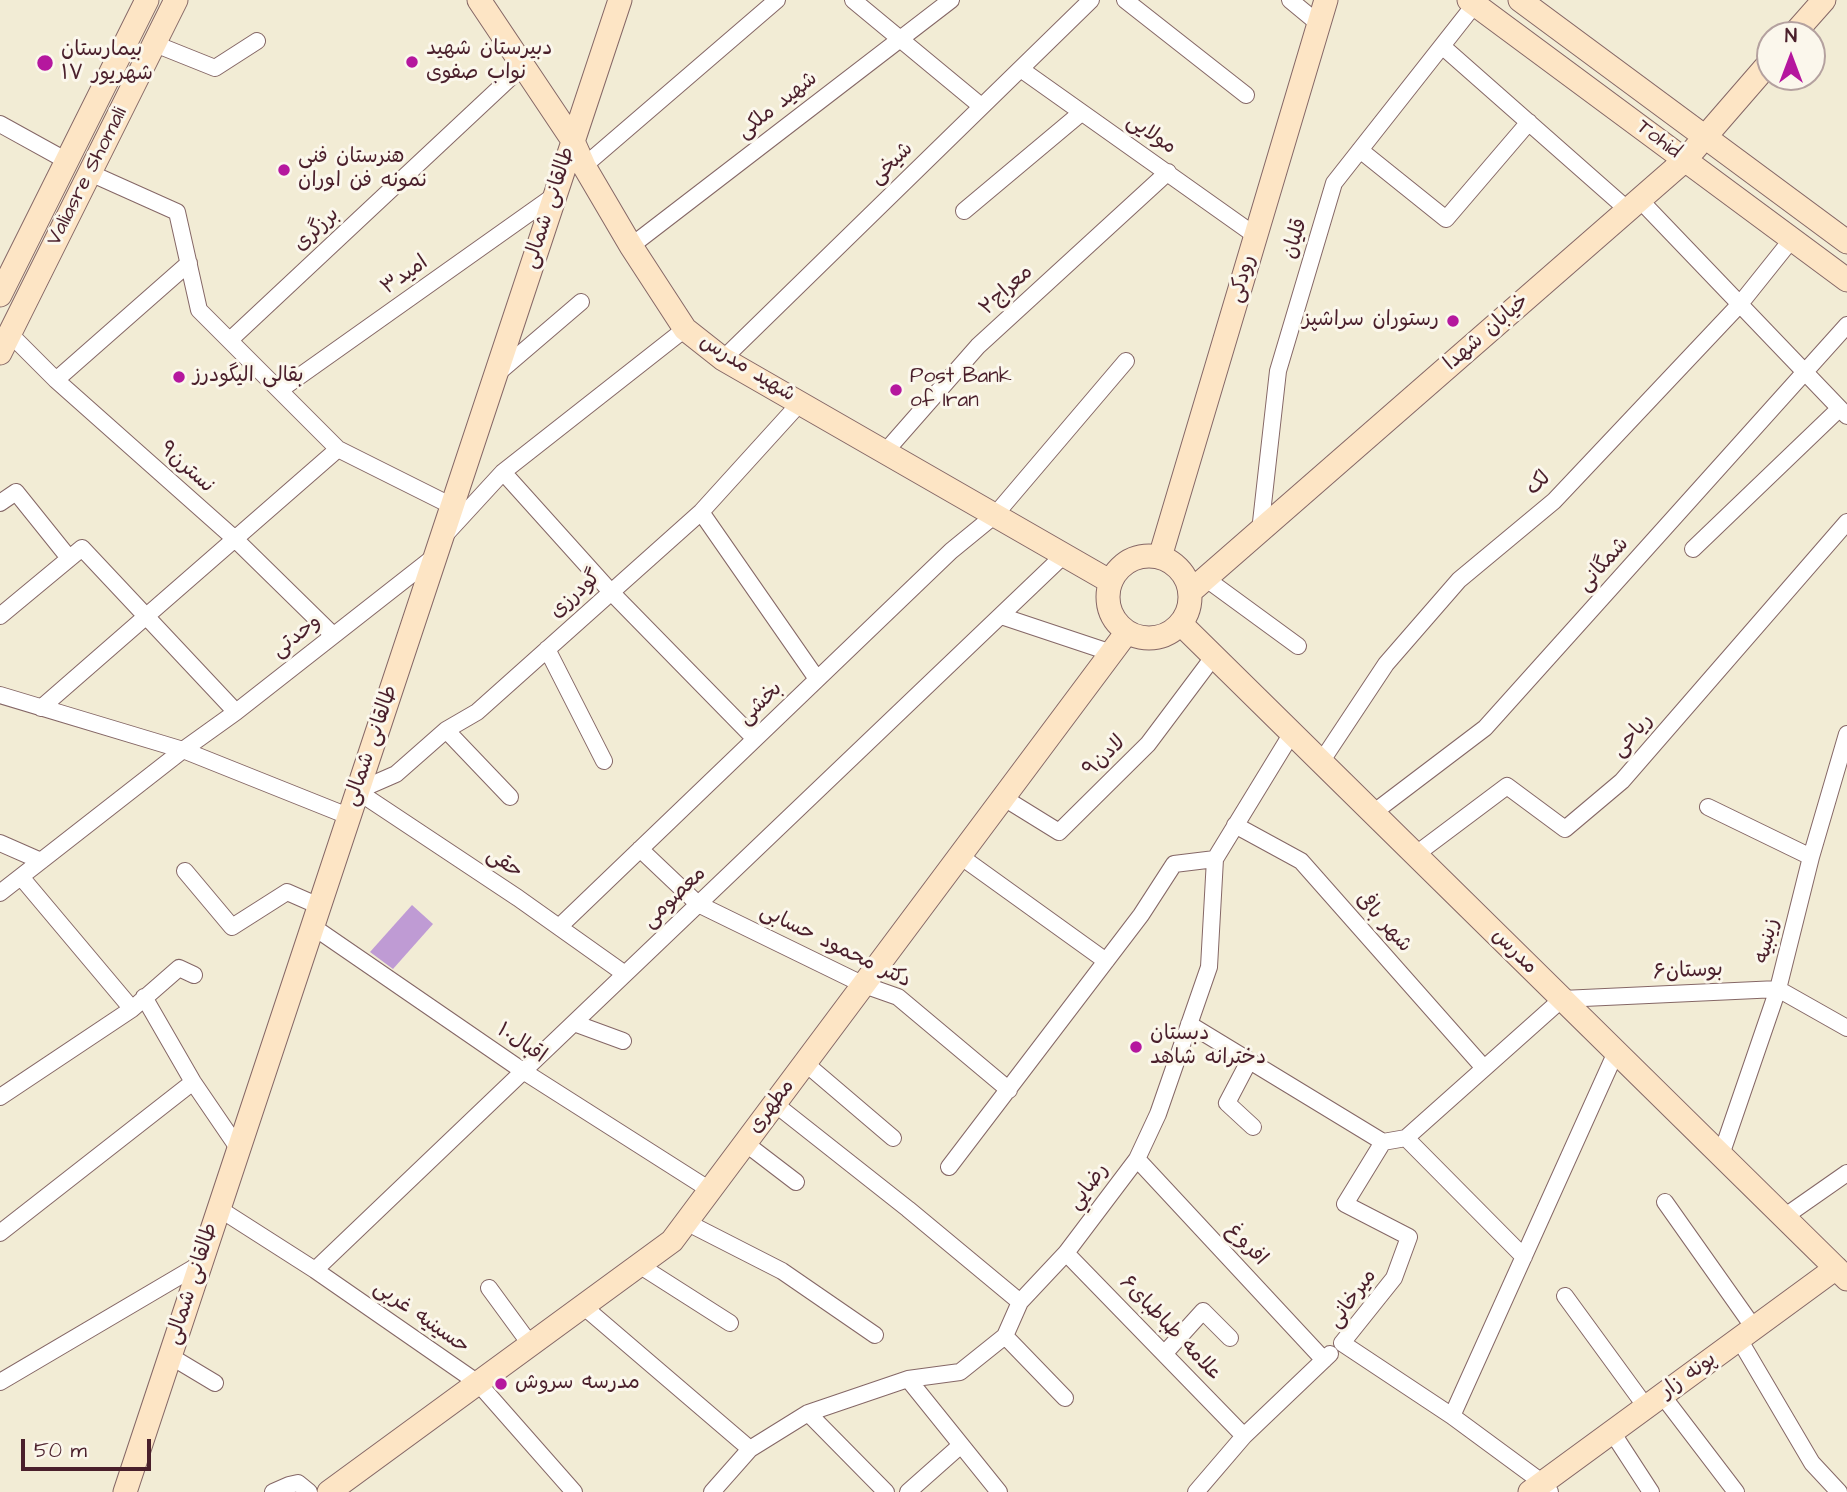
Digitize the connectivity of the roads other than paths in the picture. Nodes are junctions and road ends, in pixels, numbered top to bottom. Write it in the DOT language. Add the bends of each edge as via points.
graph roads {
  1 [pos="148,0"];
  2 [pos="177,0"];
  3 [pos="479,0"];
  4 [pos="620,0"];
  5 [pos="777,0"];
  6 [pos="853,0"];
  7 [pos="951,0"];
  8 [pos="1091,0"];
  9 [pos="1125,0"];
  10 [pos="1290,0"];
  11 [pos="1326,0"];
  12 [pos="1520,0"];
  13 [pos="1824,0"];
  14 [pos="1472,2"];
  15 [pos="1805,21"];
  16 [pos="1319,24"];
  17 [pos="900,39"];
  18 [pos="257,41"];
  19 [pos="155,44"];
  20 [pos="1442,46"];
  21 [pos="524,65"];
  22 [pos="1022,69"];
  23 [pos="1756,78"];
  24 [pos="1246,94"];
  25 [pos="981,106"];
  26 [pos="1081,113"];
  27 [pos="1529,122"];
  28 [pos="0,124"];
  29 [pos="1704,137"];
  30 [pos="572,139"];
  31 [pos="1360,150"];
  32 [pos="1685,160"];
  33 [pos="67,161"];
  34 [pos="584,166"];
  35 [pos="1168,172"];
  36 [pos="90,173"];
  37 [pos="555,195"];
  38 [pos="1634,204"];
  39 [pos="964,211"];
  40 [pos="1256,236"];
  41 [pos="1791,239"];
  42 [pos="1847,242"];
  43 [pos="631,246"];
  44 [pos="189,262"];
  45 [pos="1847,279"];
  46 [pos="0,295"];
  47 [pos="581,302"];
  48 [pos="1740,304"];
  49 [pos="1847,325"];
  50 [pos="685,329"];
  51 [pos="230,340"];
  52 [pos="5,344"];
  53 [pos="723,359"];
  54 [pos="1126,361"];
  55 [pos="1805,373"];
  56 [pos="496,374"];
  57 [pos="56,380"];
  58 [pos="280,390"];
  59 [pos="800,403"];
  60 [pos="1843,412"];
  61 [pos="338,449"];
  62 [pos="885,452"];
  63 [pos="503,472"];
  64 [pos="0,503"];
  65 [pos="452,506"];
  66 [pos="701,512"];
  67 [pos="995,515"];
  68 [pos="1847,522"];
  69 [pos="1259,531"];
  70 [pos="235,540"];
  71 [pos="438,547"];
  72 [pos="1693,549"];
  73 [pos="1064,555"];
  74 [pos="1160,557"];
  75 [pos="69,558"];
  76 [pos="1111,582"];
  77 [pos="1198,585"];
  78 [pos="611,592"];
  79 [pos="147,615"];
  80 [pos="0,616"];
  81 [pos="1001,616"];
  82 [pos="1181,624"];
  83 [pos="1128,632"];
  84 [pos="333,635"];
  85 [pos="1298,646"];
  86 [pos="547,649"];
  87 [pos="1112,653"];
  88 [pos="1214,656"];
  89 [pos="817,679"];
  90 [pos="0,695"];
  91 [pos="41,708"];
  92 [pos="236,712"];
  93 [pos="446,730"];
  94 [pos="1292,733"];
  95 [pos="1847,734"];
  96 [pos="755,739"];
  97 [pos="183,750"];
  98 [pos="604,761"];
  99 [pos="1321,762"];
  100 [pos="357,791"];
  101 [pos="510,797"];
  102 [pos="1004,798"];
  103 [pos="1708,807"];
  104 [pos="1373,813"];
  105 [pos="348,816"];
  106 [pos="1235,825"];
  107 [pos="0,843"];
  108 [pos="640,849"];
  109 [pos="1415,855"];
  110 [pos="960,856"];
  111 [pos="1811,858"];
  112 [pos="1215,859"];
  113 [pos="41,861"];
  114 [pos="185,871"];
  115 [pos="21,877"];
  116 [pos="0,893"];
  117 [pos="698,904"];
  118 [pos="316,916"];
  119 [pos="559,927"];
  120 [pos="1106,961"];
  121 [pos="625,974"];
  122 [pos="194,975"];
  123 [pos="864,985"];
  124 [pos="1778,989"];
  125 [pos="144,996"];
  126 [pos="1562,999"];
  127 [pos="132,1009"];
  128 [pos="574,1023"];
  129 [pos="1189,1024"];
  130 [pos="1847,1028"];
  131 [pos="623,1041"];
  132 [pos="1616,1052"];
  133 [pos="1249,1060"];
  134 [pos="805,1063"];
  135 [pos="1484,1068"];
  136 [pos="523,1071"];
  137 [pos="193,1082"];
  138 [pos="1009,1090"];
  139 [pos="0,1097"];
  140 [pos="775,1104"];
  141 [pos="1253,1127"];
  142 [pos="893,1138"];
  143 [pos="1406,1138"];
  144 [pos="1383,1142"];
  145 [pos="745,1143"];
  146 [pos="239,1148"];
  147 [pos="1721,1155"];
  148 [pos="1137,1159"];
  149 [pos="949,1167"];
  150 [pos="1847,1173"];
  151 [pos="796,1182"];
  152 [pos="710,1190"];
  153 [pos="1665,1202"];
  154 [pos="218,1208"];
  155 [pos="1784,1217"];
  156 [pos="686,1222"];
  157 [pos="0,1233"];
  158 [pos="1066,1253"];
  159 [pos="1524,1257"];
  160 [pos="202,1263"];
  161 [pos="639,1265"];
  162 [pos="1843,1269"];
  163 [pos="315,1270"];
  164 [pos="489,1288"];
  165 [pos="1565,1296"];
  166 [pos="1020,1302"];
  167 [pos="583,1306"];
  168 [pos="730,1323"];
  169 [pos="1747,1334"];
  170 [pos="876,1335"];
  171 [pos="1005,1336"];
  172 [pos="1230,1338"];
  173 [pos="1342,1343"];
  174 [pos="530,1344"];
  175 [pos="1165,1353"];
  176 [pos="170,1356"];
  177 [pos="1324,1360"];
  178 [pos="908,1380"];
  179 [pos="0,1382"];
  180 [pos="215,1383"];
  181 [pos="478,1383"];
  182 [pos="1065,1398"];
  183 [pos="1654,1401"];
  184 [pos="808,1413"];
  185 [pos="1452,1416"];
  186 [pos="1612,1432"];
  187 [pos="1244,1436"];
  188 [pos="961,1445"];
  189 [pos="750,1449"];
  190 [pos="1541,1489"];
  191 [pos="125,1492"];
  192 [pos="273,1492"];
  193 [pos="309,1492"];
  194 [pos="329,1492"];
  195 [pos="574,1492"];
  196 [pos="712,1492"];
  197 [pos="886,1492"];
  198 [pos="908,1492"];
  199 [pos="999,1492"];
  200 [pos="1196,1492"];
  201 [pos="1651,1492"];
  202 [pos="1736,1492"];
  203 [pos="1839,1492"];
  1 -- 33 [label="street, Valiasre Shomali"];
  2 -- 19 [label="street, Valiasre Shomali"];
  3 -- 21 [label="street, شهید مدرس"];
  4 -- 30 [label="street, طالقانی شمالی"];
  5 -- 34 [label="street"];
  6 -- 17 [label="street"];
  7 -- 17 [label="street, شهید ملکی"];
  8 -- 22 [label="street, شیخی"];
  9 -- 24 [label="street"];
  10 -- 16 [label="street"];
  11 -- 16 [label="street, رودکی"];
  12 -- 29 [label="street, Tohid"];
  13 -- 15 [label="street"];
  14 -- 20 [label="street, قلیان"];
  14 -- 32 [label="street, Tohid"];
  16 -- 40 [label="street, رودکی"];
  17 -- 25 [label="street"];
  17 -- 43 [label="street, شهید ملکی"];
  18 -- 19 [label="street" via="215,68"];
  19 -- 36 [label="street, Valiasre Shomali"];
  20 -- 27 [label="street"];
  20 -- 31 [label="street, قلیان"];
  21 -- 30 [label="street, شهید مدرس"];
  21 -- 51 [label="street, برزگری"];
  22 -- 25 [label="street, شیخی"];
  22 -- 26 [label="street, مولایی"];
  23 -- 29 [label="street, خیابان شهدا"];
  25 -- 53 [label="street, شیخی"];
  26 -- 35 [label="street, مولایی"];
  26 -- 39 [label="street"];
  27 -- 31 [label="street" via="1446,219"];
  27 -- 38 [label="street"];
  28 -- 33 [label="street"];
  29 -- 32 [label="street, خیابان شهدا"];
  29 -- 42 [label="street, Tohid"];
  30 -- 34 [label="street, شهید مدرس"];
  30 -- 37 [label="street, طالقانی شمالی"];
  31 -- 69 [label="street, قلیان" via="1334,183 1278,371"];
  32 -- 38 [label="street, خیابان شهدا"];
  32 -- 41 [label="street, Tohid"];
  33 -- 46 [label="street, Valiasre Shomali"];
  34 -- 43 [label="street, شهید مدرس"];
  35 -- 40 [label="street, مولایی"];
  35 -- 62 [label="street, معراج۲" via="978,346"];
  36 -- 44 [label="street" via="177,212"];
  36 -- 52 [label="street, Valiasre Shomali"];
  37 -- 56 [label="street, طالقانی شمالی"];
  37 -- 58 [label="street, امید۳"];
  38 -- 48 [label="street"];
  38 -- 69 [label="street, خیابان شهدا"];
  40 -- 74 [label="street, رودکی"];
  41 -- 45 [label="street, Tohid"];
  41 -- 48 [label="street, لک"];
  43 -- 50 [label="street, شهید مدرس"];
  44 -- 51 [label="street" via="200,310"];
  44 -- 57 [label="street"];
  47 -- 56 [label="street"];
  48 -- 55 [label="street"];
  48 -- 99 [label="street, لک" via="1554,501 1459,580 1386,664"];
  49 -- 55 [label="street, شمگانی"];
  50 -- 53 [label="street, شهید مدرس"];
  50 -- 63 [label="street, وحدتی"];
  51 -- 58 [label="street"];
  52 -- 57 [label="street, نسترن۹"];
  53 -- 59 [label="street, شهید مدرس"];
  54 -- 67 [label="street, بخشی"];
  55 -- 60 [label="street"];
  55 -- 104 [label="street, شمگانی" via="1485,728"];
  56 -- 65 [label="street, طالقانی شمالی"];
  57 -- 70 [label="street, نسترن۹"];
  58 -- 61 [label="street"];
  59 -- 62 [label="street, شهید مدرس"];
  59 -- 66 [label="street, گودرزی"];
  60 -- 72 [label="street"];
  61 -- 65 [label="street"];
  61 -- 70 [label="street"];
  62 -- 67 [label="street, شهید مدرس"];
  63 -- 71 [label="street, وحدتی"];
  63 -- 78 [label="street"];
  64 -- 75 [label="street" via="16,492"];
  65 -- 71 [label="street, طالقانی شمالی"];
  66 -- 78 [label="street, گودرزی"];
  66 -- 89 [label="street"];
  67 -- 73 [label="street, شهید مدرس"];
  67 -- 89 [label="street, بخشی"];
  68 -- 109 [label="street, ریاحی" via="1622,781 1565,829 1507,786"];
  69 -- 77 [label="street, خیابان شهدا"];
  70 -- 79 [label="street"];
  70 -- 84 [label="street, نسترن۹"];
  71 -- 84 [label="street, وحدتی"];
  71 -- 100 [label="street, طالقانی شمالی"];
  73 -- 76 [label="street, شهید مدرس"];
  73 -- 81 [label="street, معصومی"];
  74 -- 76 [label="street" via="1125,563"];
  74 -- 77 [label="street"];
  75 -- 79 [label="street" via="82,548"];
  75 -- 80 [label="street"];
  76 -- 83 [label="street" via="1112,616"];
  77 -- 82 [label="street"];
  77 -- 85 [label="street"];
  78 -- 86 [label="street, گودرزی"];
  78 -- 96 [label="street"];
  79 -- 91 [label="street"];
  79 -- 92 [label="street"];
  81 -- 87 [label="street"];
  81 -- 117 [label="street, معصومی"];
  82 -- 83 [label="street" via="1162,637"];
  82 -- 88 [label="street, مدرس"];
  83 -- 87 [label="street, مطهری"];
  84 -- 92 [label="street, وحدتی"];
  86 -- 93 [label="street, گودرزی" via="477,712"];
  86 -- 98 [label="street"];
  87 -- 102 [label="street, مطهری"];
  88 -- 94 [label="street, مدرس"];
  88 -- 102 [label="street, لادن۹" via="1148,744 1059,832"];
  89 -- 96 [label="street, بخشی"];
  90 -- 91 [label="street"];
  91 -- 97 [label="street"];
  92 -- 97 [label="street, وحدتی"];
  93 -- 100 [label="street, گودرزی" via="396,774"];
  93 -- 101 [label="street"];
  94 -- 99 [label="street, مدرس"];
  94 -- 106 [label="street, رضایي"];
  95 -- 111 [label="street, زینبیه"];
  96 -- 108 [label="street, بخشی"];
  97 -- 105 [label="street"];
  97 -- 113 [label="street, وحدتی"];
  99 -- 104 [label="street, مدرس"];
  100 -- 105 [label="street, طالقانی شمالی"];
  100 -- 119 [label="street, حقی"];
  102 -- 110 [label="street, مطهری"];
  103 -- 111 [label="street"];
  104 -- 109 [label="street, مدرس"];
  105 -- 118 [label="street, طالقانی شمالی"];
  106 -- 112 [label="street, رضایي"];
  106 -- 135 [label="street, شهر بافی" via="1301,861"];
  107 -- 113 [label="street"];
  108 -- 117 [label="street, دکتر محمود حسابی"];
  108 -- 119 [label="street, بخشی"];
  109 -- 126 [label="street, مدرس"];
  110 -- 120 [label="street"];
  110 -- 123 [label="street, مطهری"];
  111 -- 124 [label="street, زینبیه"];
  112 -- 120 [label="street" via="1174,864"];
  112 -- 129 [label="street, رضایي" via="1209,967"];
  113 -- 115 [label="street, وحدتی"];
  114 -- 118 [label="street, اقبال۱۰" via="232,927 287,892"];
  115 -- 116 [label="street, وحدتی"];
  115 -- 127 [label="street"];
  117 -- 121 [label="street, معصومی"];
  117 -- 123 [label="street, دکتر محمود حسابی"];
  118 -- 136 [label="street, اقبال۱۰"];
  118 -- 146 [label="street, طالقانی شمالی"];
  119 -- 121 [label="street, حقی"];
  120 -- 138 [label="street"];
  121 -- 128 [label="street, معصومی"];
  122 -- 125 [label="street" via="179,968"];
  123 -- 134 [label="street, مطهری"];
  123 -- 138 [label="street, دکتر محمود حسابی" via="898,997"];
  124 -- 126 [label="street, بوستان۶"];
  124 -- 130 [label="street"];
  124 -- 147 [label="street, زینبیه"];
  125 -- 127 [label="street"];
  125 -- 137 [label="street"];
  126 -- 132 [label="street, مدرس"];
  126 -- 135 [label="street"];
  127 -- 139 [label="street"];
  128 -- 131 [label="street"];
  128 -- 136 [label="street, معصومی"];
  129 -- 133 [label="street"];
  129 -- 148 [label="street, رضایي"];
  132 -- 147 [label="street, مدرس"];
  132 -- 159 [label="street"];
  133 -- 141 [label="street" via="1227,1103"];
  133 -- 144 [label="street"];
  134 -- 140 [label="street, مطهری"];
  134 -- 142 [label="street"];
  135 -- 143 [label="street"];
  136 -- 152 [label="street, اقبال۱۰"];
  136 -- 163 [label="street, معصومی"];
  137 -- 146 [label="street"];
  137 -- 157 [label="street"];
  138 -- 149 [label="street"];
  140 -- 145 [label="street, مطهری"];
  140 -- 166 [label="street"];
  143 -- 144 [label="street"];
  143 -- 159 [label="street"];
  144 -- 173 [label="street, میرخانی" via="1345,1204 1409,1237 1394,1278"];
  145 -- 151 [label="street"];
  145 -- 152 [label="street, مطهری"];
  146 -- 154 [label="street, طالقانی شمالی"];
  147 -- 155 [label="street, مدرس"];
  148 -- 158 [label="street, رضایي"];
  148 -- 177 [label="street, افروغ"];
  150 -- 155 [label="street"];
  152 -- 156 [label="street, مطهری"];
  153 -- 169 [label="street"];
  154 -- 160 [label="street, طالقانی شمالی"];
  154 -- 163 [label="street, حسینیه غربی"];
  155 -- 162 [label="street, مدرس"];
  156 -- 161 [label="street, مطهری" via="672,1241"];
  156 -- 170 [label="street" via="782,1271"];
  158 -- 166 [label="street, رضایي"];
  158 -- 175 [label="street, علامه طباطبای۶"];
  159 -- 185 [label="street"];
  160 -- 176 [label="street, طالقانی شمالی"];
  160 -- 179 [label="street"];
  161 -- 167 [label="street, مطهری"];
  161 -- 168 [label="street"];
  162 -- 169 [label="street, پونه زار"];
  163 -- 181 [label="street, حسینیه غربی"];
  164 -- 174 [label="street"];
  165 -- 183 [label="street"];
  166 -- 171 [label="street, رضایي"];
  167 -- 174 [label="street, مطهری"];
  167 -- 189 [label="street"];
  169 -- 183 [label="street, پونه زار"];
  169 -- 203 [label="street" via="1812,1463"];
  171 -- 178 [label="street, رضایي" via="960,1372"];
  171 -- 182 [label="street"];
  172 -- 175 [label="street" via="1203,1311"];
  173 -- 177 [label="street"];
  173 -- 185 [label="street, میرخانی"];
  174 -- 181 [label="street, مطهری"];
  175 -- 187 [label="street, علامه طباطبای۶"];
  176 -- 180 [label="street"];
  176 -- 191 [label="street, طالقانی شمالی"];
  177 -- 187 [label="street"];
  178 -- 184 [label="street, رضایي"];
  178 -- 188 [label="street"];
  181 -- 194 [label="street, مطهری"];
  181 -- 195 [label="street, حسینیه غربی"];
  183 -- 186 [label="street, پونه زار"];
  183 -- 202 [label="street"];
  184 -- 189 [label="street, رضایي"];
  184 -- 197 [label="street"];
  185 -- 190 [label="street, میرخانی"];
  186 -- 190 [label="street, پونه زار"];
  186 -- 201 [label="street"];
  187 -- 200 [label="street"];
  188 -- 198 [label="street"];
  188 -- 199 [label="street"];
  189 -- 196 [label="street, رضایي"];
  192 -- 193 [label="street" via="298,1483"];
}
